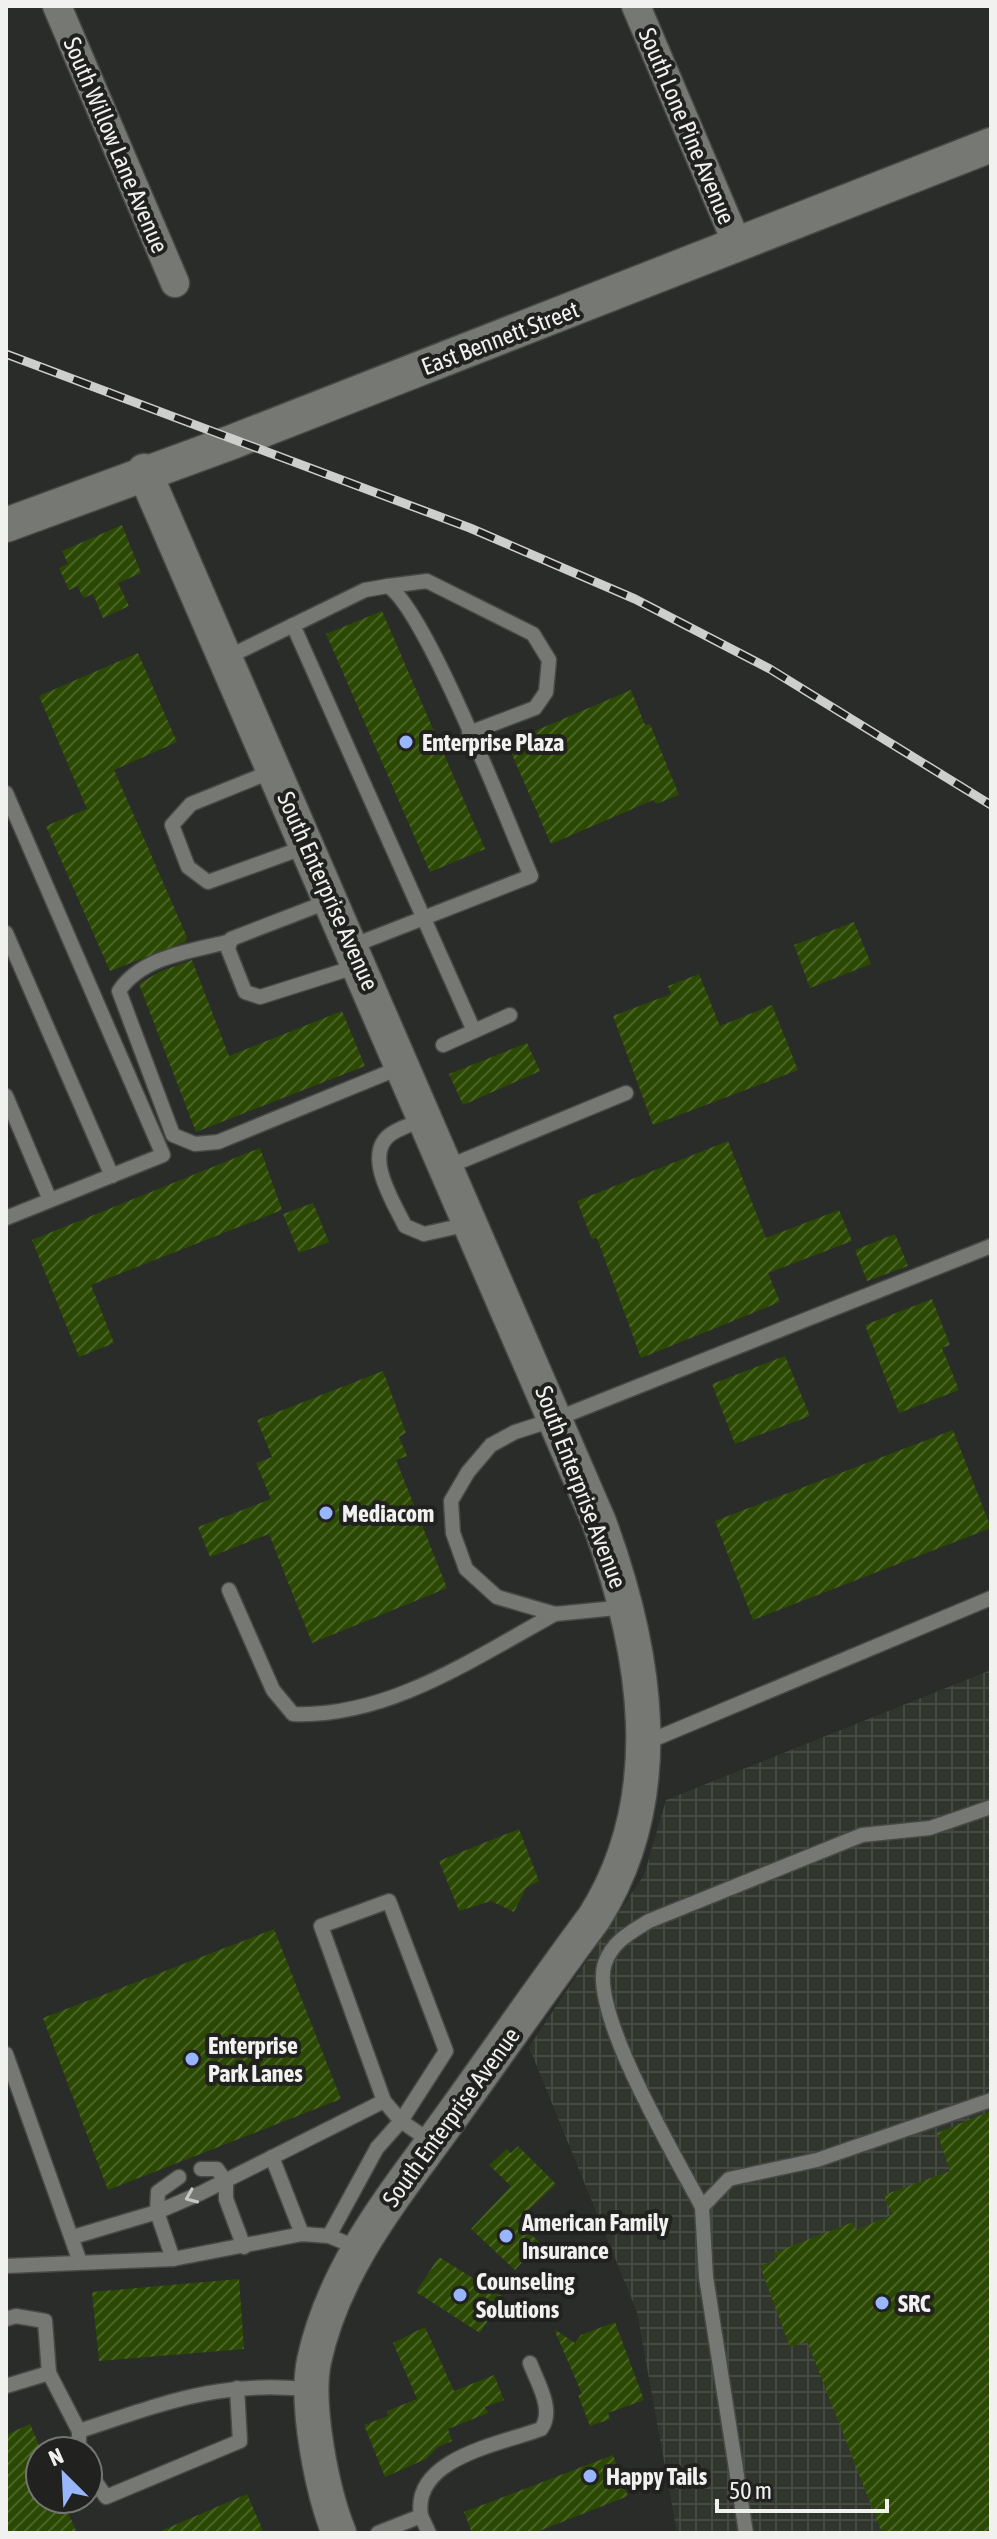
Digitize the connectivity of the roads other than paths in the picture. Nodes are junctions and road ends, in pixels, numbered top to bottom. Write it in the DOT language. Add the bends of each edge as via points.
graph roads {
  1 [pos="57,6"];
  2 [pos="636,6"];
  3 [pos="991,145"];
  4 [pos="738,246"];
  5 [pos="175,283"];
  6 [pos="144,471"];
  7 [pos="6,525"];
  8 [pos="388,586"];
  9 [pos="293,625"];
  10 [pos="226,658"];
  11 [pos="469,733"];
  12 [pos="275,770"];
  13 [pos="6,793"];
  14 [pos="308,846"];
  15 [pos="332,900"];
  16 [pos="423,919"];
  17 [pos="6,933"];
  18 [pos="231,941"];
  19 [pos="356,956"];
  20 [pos="510,1015"];
  21 [pos="474,1031"];
  22 [pos="443,1045"];
  23 [pos="404,1066"];
  24 [pos="626,1093"];
  25 [pos="6,1096"];
  26 [pos="426,1118"];
  27 [pos="447,1167"];
  28 [pos="112,1176"];
  29 [pos="50,1200"];
  30 [pos="6,1218"];
  31 [pos="472,1224"];
  32 [pos="991,1246"];
  33 [pos="556,1419"];
  34 [pos="229,1590"];
  35 [pos="991,1598"];
  36 [pos="626,1607"];
  37 [pos="555,1614"];
  38 [pos="645,1743"];
  39 [pos="991,1807"];
  40 [pos="6,2054"];
  41 [pos="991,2100"];
  42 [pos="384,2101"];
  43 [pos="401,2121"];
  44 [pos="433,2143"];
  45 [pos="272,2157"];
  46 [pos="201,2169"];
  47 [pos="179,2177"];
  48 [pos="226,2182"];
  49 [pos="702,2207"];
  50 [pos="157,2212"];
  51 [pos="302,2234"];
  52 [pos="73,2237"];
  53 [pos="344,2242"];
  54 [pos="244,2247"];
  55 [pos="173,2259"];
  56 [pos="80,2262"];
  57 [pos="6,2266"];
  58 [pos="6,2319"];
  59 [pos="530,2363"];
  60 [pos="49,2373"];
  61 [pos="6,2386"];
  62 [pos="237,2388"];
  63 [pos="314,2390"];
  64 [pos="79,2431"];
  65 [pos="79,2435"];
  66 [pos="104,2494"];
  67 [pos="421,2516"];
  68 [pos="339,2533"];
  69 [pos="378,2533"];
  70 [pos="429,2533"];
  71 [pos="746,2533"];
  1 -- 5 [label="street, South Willow Lane Avenue"];
  2 -- 4 [label="street, South Lone Pine Avenue"];
  3 -- 4 [label="street, East Bennett Street"];
  4 -- 6 [label="street, East Bennett Street" via="232,442"];
  6 -- 7 [label="street, East Bennett Street"];
  6 -- 10 [label="street, South Enterprise Avenue"];
  8 -- 9 [label="lane" via="365,590"];
  8 -- 11 [label="lane" via="409,606"];
  8 -- 11 [label="lane" via="427,581 533,634 549,660 546,692 535,708"];
  9 -- 10 [label="lane"];
  9 -- 16 [label="lane"];
  10 -- 12 [label="street, South Enterprise Avenue"];
  11 -- 16 [label="lane" via="531,876"];
  12 -- 14 [label="street, South Enterprise Avenue"];
  12 -- 14 [label="lane" via="191,804 172,825 188,867 208,882"];
  13 -- 28 [label="lane" via="163,1155"];
  14 -- 15 [label="street, South Enterprise Avenue"];
  15 -- 18 [label="lane"];
  15 -- 19 [label="street, South Enterprise Avenue"];
  16 -- 19 [label="lane"];
  16 -- 21 [label="lane"];
  17 -- 28 [label="lane"];
  18 -- 19 [label="lane" via="228,949 245,992 260,997"];
  18 -- 23 [label="lane" via="150,964 128,977 119,991 173,1135 195,1144 218,1142"];
  19 -- 23 [label="street, South Enterprise Avenue"];
  20 -- 21 [label="lane"];
  21 -- 22 [label="lane"];
  23 -- 26 [label="street, South Enterprise Avenue"];
  24 -- 27 [label="lane"];
  25 -- 29 [label="lane"];
  26 -- 27 [label="street, South Enterprise Avenue"];
  26 -- 31 [label="lane" via="389,1135 381,1146 379,1169 405,1226 424,1234"];
  27 -- 31 [label="street, South Enterprise Avenue"];
  28 -- 29 [label="lane"];
  29 -- 30 [label="lane"];
  31 -- 33 [label="street, South Enterprise Avenue"];
  32 -- 33 [label="lane"];
  33 -- 36 [label="street, South Enterprise Avenue" via="599,1522"];
  33 -- 37 [label="lane" via="491,1445 451,1501 453,1533 466,1569 497,1597"];
  34 -- 37 [label="lane" via="273,1690 293,1714 324,1715 411,1691"];
  35 -- 38 [label="lane"];
  36 -- 37 [label="lane"];
  36 -- 38 [label="street, South Enterprise Avenue"];
  38 -- 44 [label="street, South Enterprise Avenue" via="635,1825 608,1897"];
  39 -- 49 [label="lane" via="930,1828 862,1835 649,1921 617,1941 601,1979 623,2054"];
  40 -- 52 [label="lane"];
  41 -- 49 [label="lane" via="817,2160 729,2179"];
  42 -- 43 [label="lane"];
  42 -- 43 [label="lane" via="321,1926 389,1901 446,2051"];
  42 -- 45 [label="lane"];
  43 -- 44 [label="lane"];
  43 -- 53 [label="lane" via="377,2148"];
  44 -- 53 [label="street, South Enterprise Avenue"];
  45 -- 48 [label="lane"];
  45 -- 51 [label="lane"];
  46 -- 48 [label="lane" via="217,2169"];
  47 -- 50 [label="lane" via="158,2192"];
  48 -- 50 [label="lane, one-way"];
  48 -- 54 [label="lane" via="226,2199"];
  49 -- 71 [label="lane" via="706,2277"];
  50 -- 52 [label="lane"];
  50 -- 55 [label="lane"];
  51 -- 53 [label="lane"];
  51 -- 54 [label="lane"];
  52 -- 56 [label="lane"];
  53 -- 63 [label="street, South Enterprise Avenue" via="341,2282 313,2363"];
  54 -- 55 [label="lane"];
  55 -- 56 [label="lane"];
  56 -- 57 [label="lane"];
  58 -- 60 [label="lane" via="45,2321"];
  59 -- 67 [label="lane" via="547,2421 541,2429 443,2466 418,2499"];
  60 -- 61 [label="lane"];
  60 -- 64 [label="lane"];
  62 -- 63 [label="lane"];
  62 -- 64 [label="lane" via="198,2392"];
  62 -- 66 [label="lane" via="240,2441"];
  63 -- 68 [label="street, South Enterprise Avenue" via="320,2470"];
  64 -- 65 [label="lane"];
  67 -- 69 [label="lane"];
  67 -- 70 [label="lane"];
}
